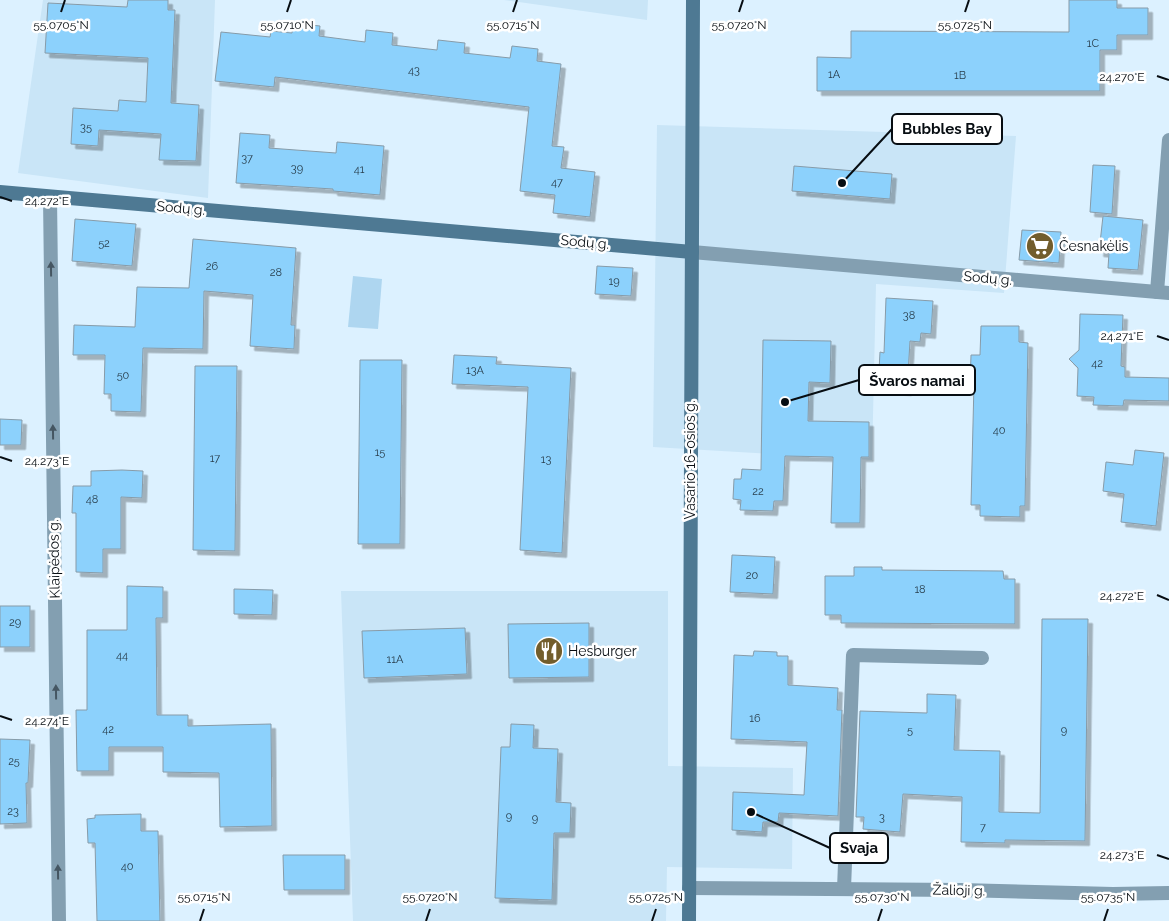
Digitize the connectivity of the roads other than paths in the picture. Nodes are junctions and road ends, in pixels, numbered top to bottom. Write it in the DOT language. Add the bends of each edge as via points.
graph roads {
  1 [pos="693,0"];
  2 [pos="1169,140"];
  3 [pos="0,192"];
  4 [pos="50,196"];
  5 [pos="692,252"];
  6 [pos="1163,293"];
  7 [pos="982,658"];
  8 [pos="689,888"];
  9 [pos="844,889"];
  10 [pos="1169,893"];
  11 [pos="59,921"];
  12 [pos="689,921"];
  1 -- 5 [label="main road, Vasario 16-osios g."];
  2 -- 6 [label="street"];
  3 -- 4 [label="main road, Sodų g."];
  4 -- 5 [label="main road, Sodų g."];
  11 -- 4 [label="street, Klaipėdos g., one-way"];
  5 -- 6 [label="street, Sodų g."];
  5 -- 8 [label="main road, Vasario 16-osios g."];
  7 -- 9 [label="street" via="852,655"];
  8 -- 9 [label="street, Žalioji g."];
  8 -- 12 [label="main road, Vasario 16-osios g."];
  9 -- 10 [label="street, Žalioji g."];
}
